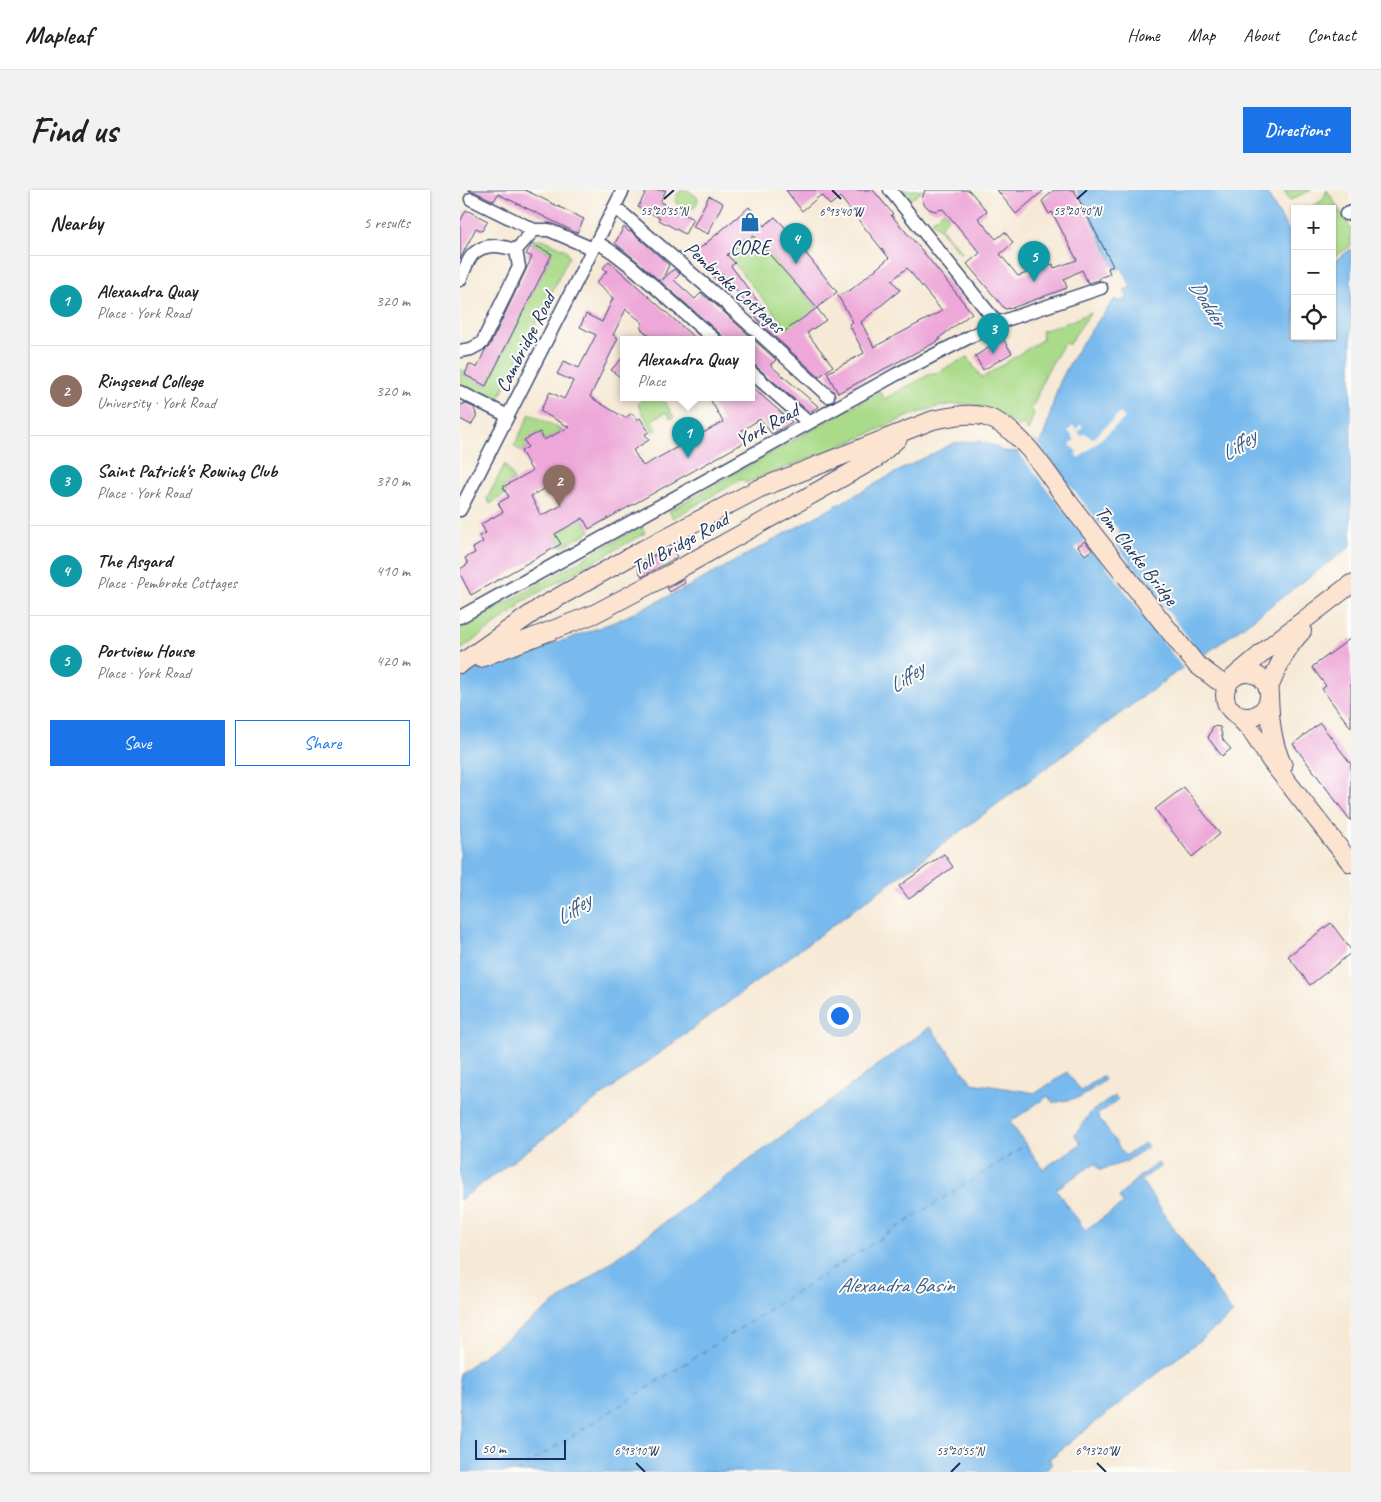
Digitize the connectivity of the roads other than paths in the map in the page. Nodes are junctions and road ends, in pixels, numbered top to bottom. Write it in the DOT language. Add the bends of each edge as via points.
graph roads {
  1 [pos="624,190"];
  2 [pos="890,190"];
  3 [pos="471,199"];
  4 [pos="615,207"];
  5 [pos="534,230"];
  6 [pos="595,246"];
  7 [pos="516,250"];
  8 [pos="460,280"];
  9 [pos="1101,288"];
  10 [pos="997,323"];
  11 [pos="711,336"];
  12 [pos="460,351"];
  13 [pos="755,376"];
  14 [pos="460,392"];
  15 [pos="828,396"];
  16 [pos="508,416"];
  17 [pos="807,421"];
  18 [pos="906,431"];
  19 [pos="1022,441"];
  20 [pos="460,510"];
  21 [pos="1351,584"];
  22 [pos="1335,596"];
  23 [pos="460,617"];
  24 [pos="460,665"];
  25 [pos="1231,681"];
  26 [pos="1269,693"];
  27 [pos="1231,709"];
  28 [pos="1294,789"];
  29 [pos="1351,863"];
  1 -- 4 [label="street, Cambridge Road"];
  2 -- 10 [label="street"];
  3 -- 5 [label="street"];
  4 -- 6 [label="street, Cambridge Road"];
  4 -- 15 [label="street, Pembroke Cottages"];
  5 -- 6 [label="street" via="549,230"];
  5 -- 7 [label="street"];
  6 -- 11 [label="street" via="614,253 632,267"];
  6 -- 16 [label="street, Cambridge Road"];
  7 -- 8 [label="street" via="486,246 473,254"];
  7 -- 12 [label="street" via="519,266 482,343 471,350"];
  9 -- 10 [label="street, York Road"];
  10 -- 17 [label="street, York Road"];
  13 -- 17 [label="street"];
  14 -- 16 [label="street"];
  16 -- 20 [label="street, Cambridge Road"];
  17 -- 23 [label="street, York Road"];
  18 -- 19 [label="main road, Toll Bridge Road" via="933,420 982,415 996,421"];
  18 -- 24 [label="main road, Toll Bridge Road" via="758,489 541,607"];
  18 -- 24 [label="main road, Toll Bridge Road" via="875,459 594,614"];
  19 -- 25 [label="main road, Tom Clarke Bridge" via="1196,664 1217,680"];
  21 -- 22 [label="main road"];
  22 -- 25 [label="main road"];
  22 -- 26 [label="main road" via="1291,643"];
  25 -- 26 [label="main road" via="1244,673 1255,674 1264,680"];
  25 -- 27 [label="main road" via="1225,694"];
  26 -- 27 [label="main road" via="1262,711 1251,716 1240,715"];
  26 -- 28 [label="main road" via="1274,744"];
  27 -- 28 [label="main road" via="1250,729"];
  28 -- 29 [label="main road"];
}
